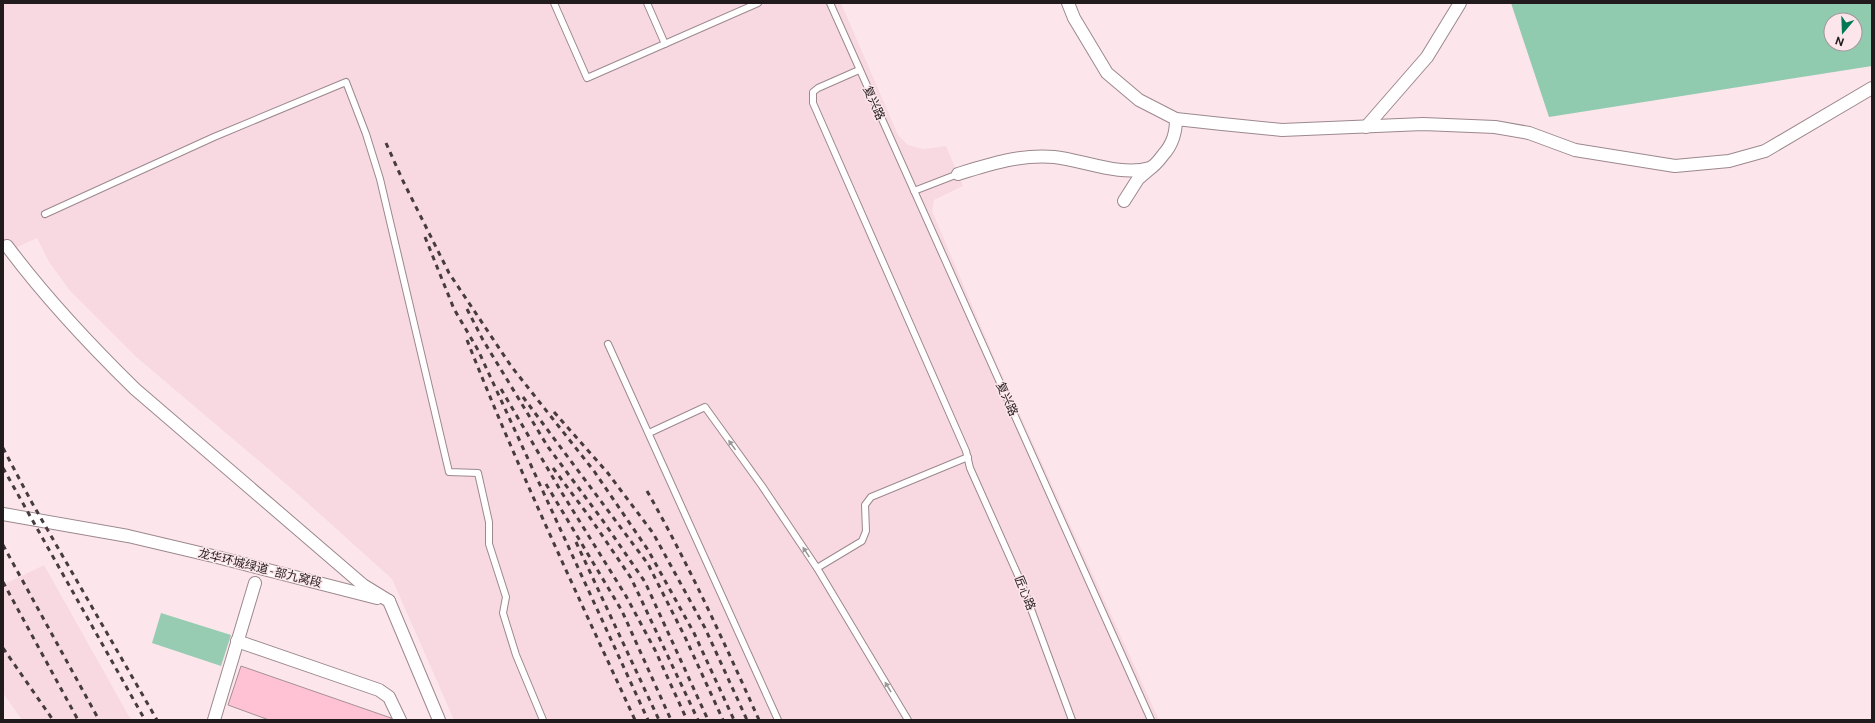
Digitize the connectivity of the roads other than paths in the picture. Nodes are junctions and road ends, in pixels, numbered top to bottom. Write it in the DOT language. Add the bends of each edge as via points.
graph roads {
  1 [pos="554,3"];
  2 [pos="647,3"];
  3 [pos="758,3"];
  4 [pos="830,3"];
  5 [pos="1068,3"];
  6 [pos="1460,3"];
  7 [pos="665,44"];
  8 [pos="860,70"];
  9 [pos="1872,88"];
  10 [pos="1176,119"];
  11 [pos="1366,127"];
  12 [pos="1152,168"];
  13 [pos="958,174"];
  14 [pos="914,191"];
  15 [pos="1124,201"];
  16 [pos="45,214"];
  17 [pos="7,246"];
  18 [pos="608,344"];
  19 [pos="649,432"];
  20 [pos="968,457"];
  21 [pos="3,514"];
  22 [pos="818,568"];
  23 [pos="255,583"];
  24 [pos="390,601"];
  25 [pos="237,641"];
  26 [pos="214,720"];
  27 [pos="400,720"];
  28 [pos="439,720"];
  29 [pos="543,720"];
  30 [pos="778,720"];
  31 [pos="908,720"];
  32 [pos="1072,720"];
  33 [pos="1151,720"];
  1 -- 7 [label="lane" via="587,78"];
  2 -- 7 [label="lane"];
  3 -- 7 [label="lane"];
  4 -- 8 [label="lane, 复兴路"];
  5 -- 10 [label="street" via="1074,18 1107,73 1139,100"];
  6 -- 11 [label="street" via="1427,57"];
  8 -- 14 [label="lane, 复兴路"];
  8 -- 20 [label="lane, 匠心路" via="818,88 813,92 813,102"];
  9 -- 11 [label="street" via="1765,151 1729,162 1675,166 1575,150 1529,133 1495,127 1423,124"];
  10 -- 11 [label="street" via="1282,130"];
  10 -- 12 [label="street" via="1175,135"];
  12 -- 13 [label="street" via="1130,171 1054,157 1023,157"];
  12 -- 15 [label="street" via="1138,179"];
  13 -- 14 [label="lane"];
  14 -- 33 [label="lane, 复兴路"];
  16 -- 29 [label="lane" via="214,137 346,82 380,179 449,472 478,472 488,522 489,544 506,597 503,613 516,655"];
  17 -- 24 [label="street" via="102,356 135,389 363,585"];
  18 -- 19 [label="lane"];
  22 -- 19 [label="lane, one-way" via="704,407"];
  19 -- 30 [label="lane"];
  20 -- 22 [label="lane" via="871,497 865,505 866,531 862,541"];
  20 -- 32 [label="lane, 匠心路" via="970,468 1021,582"];
  21 -- 24 [label="street, 龙华环城绿道 - 部九窝段" via="136,538"];
  31 -- 22 [label="lane, one-way"];
  23 -- 25 [label="street"];
  24 -- 28 [label="street"];
  25 -- 26 [label="street"];
  25 -- 27 [label="street" via="379,690 388,697"];
}
